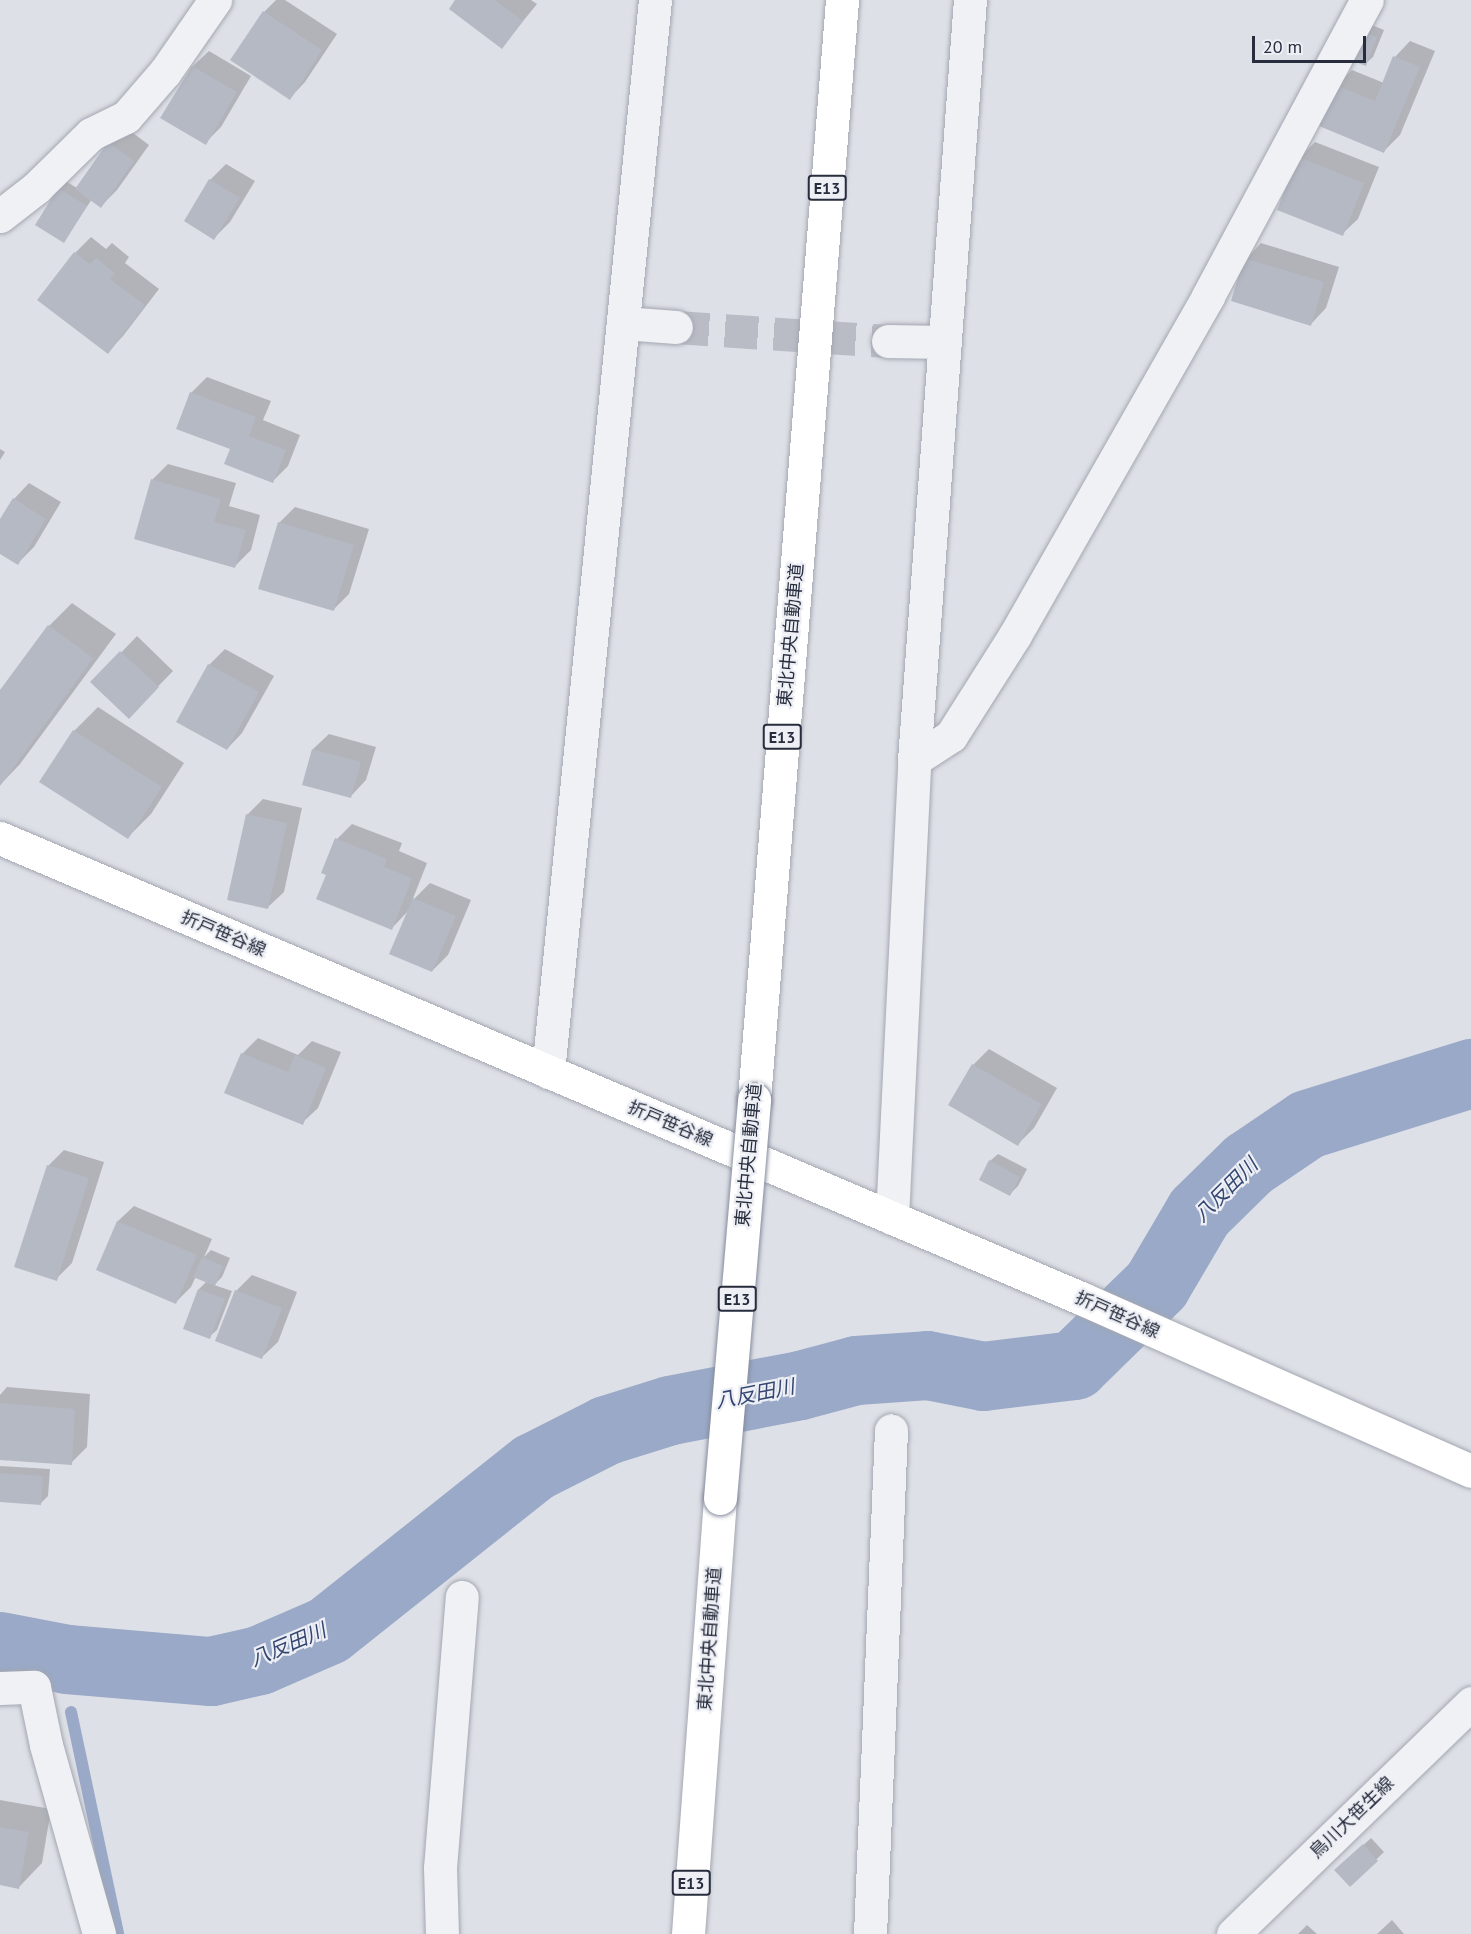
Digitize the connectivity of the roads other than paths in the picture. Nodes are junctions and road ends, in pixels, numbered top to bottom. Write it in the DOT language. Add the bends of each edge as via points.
graph roads {
  1 [pos="215,0"];
  2 [pos="655,0"];
  3 [pos="828,0"];
  4 [pos="842,0"];
  5 [pos="970,0"];
  6 [pos="1367,0"];
  7 [pos="0,216"];
  8 [pos="623,323"];
  9 [pos="676,327"];
  10 [pos="888,340"];
  11 [pos="945,342"];
  12 [pos="811,376"];
  13 [pos="914,760"];
  14 [pos="0,838"];
  15 [pos="548,1072"];
  16 [pos="892,1218"];
  17 [pos="891,1430"];
  18 [pos="1471,1471"];
  19 [pos="462,1597"];
  20 [pos="0,1688"];
  21 [pos="1471,1703"];
  22 [pos="695,1832"];
  23 [pos="99,1934"];
  24 [pos="442,1934"];
  25 [pos="678,1934"];
  26 [pos="688,1934"];
  27 [pos="697,1934"];
  28 [pos="870,1934"];
  29 [pos="1233,1934"];
  1 -- 7 [label="street" via="165,72 126,117 91,135 36,188"];
  2 -- 8 [label="street"];
  3 -- 12 [label="main road, 東北中央自動車道 / E13"];
  4 -- 12 [label="main road, 東北中央自動車道 / E13"];
  5 -- 11 [label="street"];
  6 -- 13 [label="street" via="1208,296 1015,635 951,736"];
  8 -- 9 [label="street"];
  8 -- 15 [label="street"];
  10 -- 11 [label="street"];
  11 -- 13 [label="street"];
  12 -- 22 [label="main road, 東北中央自動車道 / E13, bridge"];
  13 -- 16 [label="street"];
  14 -- 15 [label="main road, 折戸笹谷線"];
  15 -- 16 [label="main road, 折戸笹谷線"];
  16 -- 18 [label="main road, 折戸笹谷線"];
  17 -- 28 [label="street"];
  19 -- 24 [label="street" via="440,1868"];
  20 -- 23 [label="street" via="34,1688"];
  21 -- 29 [label="street, 鳥川大笹生線"];
  22 -- 25 [label="main road"];
  22 -- 26 [label="main road, 東北中央自動車道 / E13"];
  22 -- 27 [label="main road"];
}
